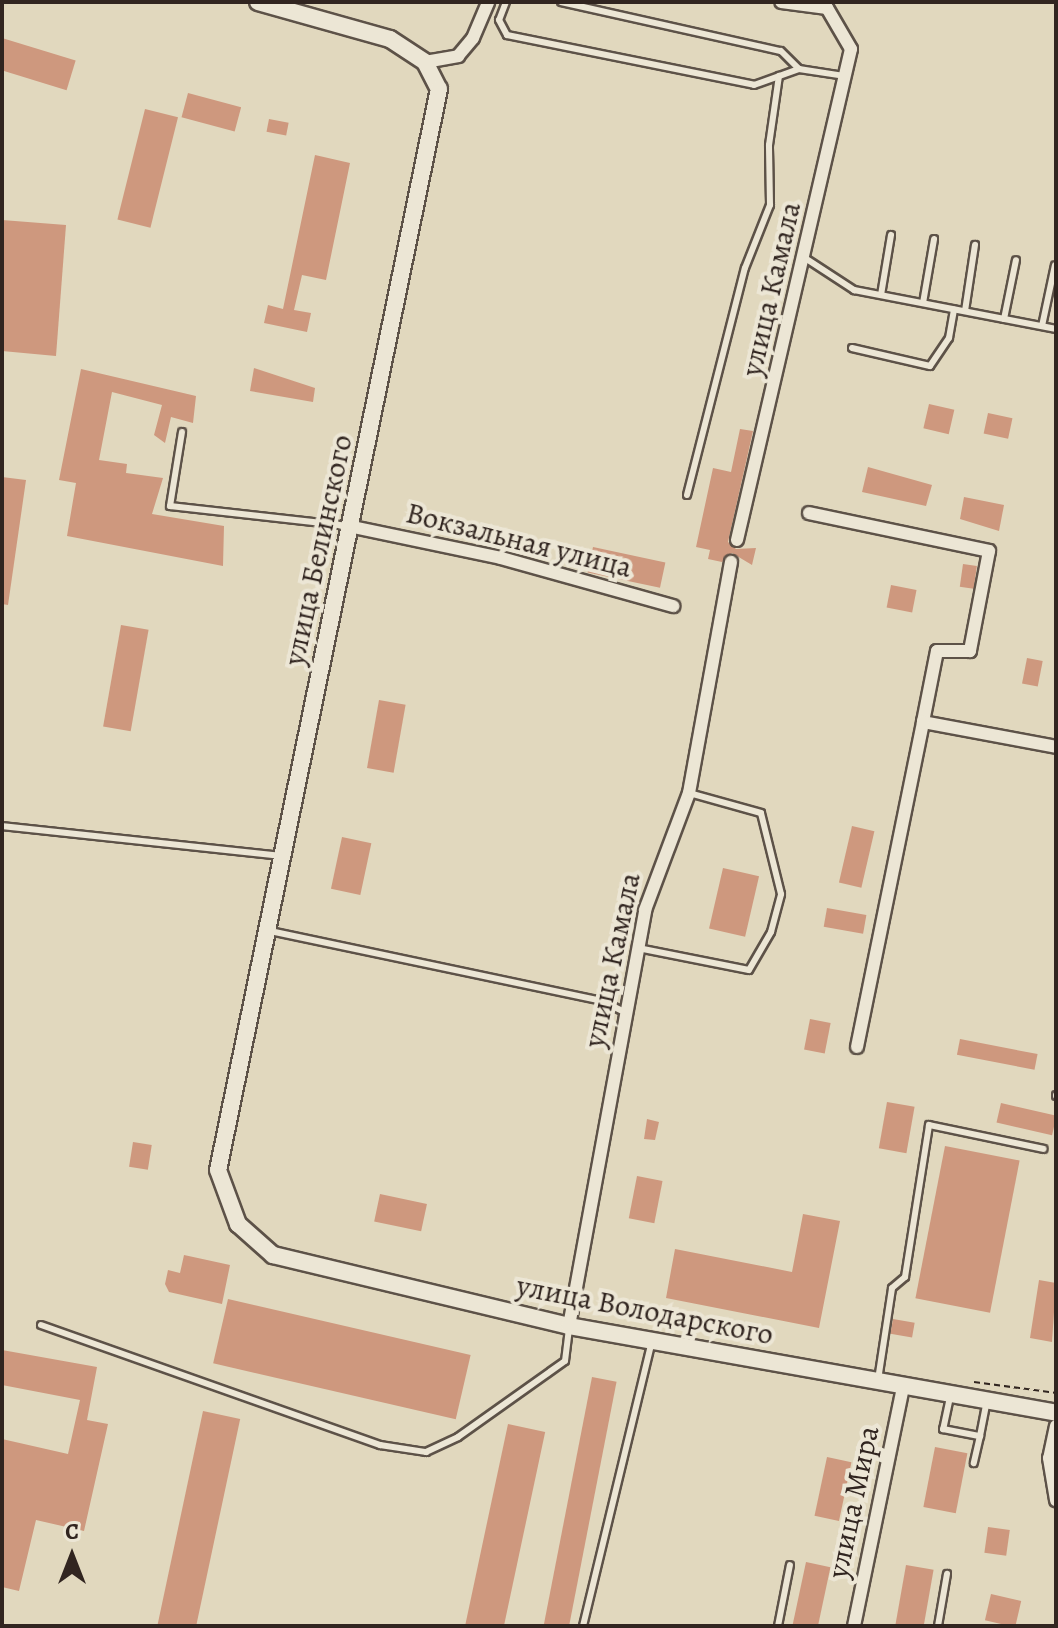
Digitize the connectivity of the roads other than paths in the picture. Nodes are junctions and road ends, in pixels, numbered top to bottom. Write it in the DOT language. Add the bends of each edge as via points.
graph roads {
  1 [pos="258,2"];
  2 [pos="488,2"];
  3 [pos="506,2"];
  4 [pos="561,2"];
  5 [pos="781,2"];
  6 [pos="841,2"];
  7 [pos="827,8"];
  8 [pos="425,62"];
  9 [pos="799,69"];
  10 [pos="779,76"];
  11 [pos="845,76"];
  12 [pos="891,235"];
  13 [pos="934,239"];
  14 [pos="975,245"];
  15 [pos="805,258"];
  16 [pos="1016,260"];
  17 [pos="1055,265"];
  18 [pos="881,295"];
  19 [pos="923,303"];
  20 [pos="954,309"];
  21 [pos="965,311"];
  22 [pos="1004,319"];
  23 [pos="1042,326"];
  24 [pos="1056,329"];
  25 [pos="852,348"];
  26 [pos="182,432"];
  27 [pos="687,495"];
  28 [pos="809,513"];
  29 [pos="353,527"];
  30 [pos="737,540"];
  31 [pos="731,562"];
  32 [pos="673,606"];
  33 [pos="923,722"];
  34 [pos="1056,747"];
  35 [pos="689,793"];
  36 [pos="2,826"];
  37 [pos="282,856"];
  38 [pos="267,930"];
  39 [pos="638,948"];
  40 [pos="626,1012"];
  41 [pos="857,1047"];
  42 [pos="1044,1149"];
  43 [pos="238,1224"];
  44 [pos="41,1325"];
  45 [pos="569,1326"];
  46 [pos="652,1341"];
  47 [pos="877,1383"];
  48 [pos="903,1388"];
  49 [pos="950,1397"];
  50 [pos="986,1402"];
  51 [pos="1056,1413"];
  52 [pos="1056,1426"];
  53 [pos="980,1436"];
  54 [pos="974,1463"];
  55 [pos="1056,1500"];
  56 [pos="790,1565"];
  57 [pos="947,1574"];
  58 [pos="583,1626"];
  59 [pos="778,1626"];
  60 [pos="854,1626"];
  61 [pos="938,1626"];
  1 -- 8 [label="street" via="390,39"];
  2 -- 8 [label="street" via="473,38 458,56"];
  3 -- 10 [label="lane" via="499,20 507,35 754,85"];
  4 -- 9 [label="lane" via="781,51"];
  5 -- 7 [label="street"];
  6 -- 7 [label="street"];
  7 -- 11 [label="street, улица Камала" via="851,49"];
  8 -- 29 [label="street, улица Белинского" via="439,89 437,114"];
  9 -- 10 [label="lane"];
  9 -- 11 [label="lane"];
  10 -- 27 [label="lane" via="769,145 770,205 745,268"];
  11 -- 15 [label="street, улица Камала"];
  12 -- 18 [label="lane"];
  13 -- 19 [label="lane"];
  14 -- 21 [label="lane"];
  15 -- 18 [label="lane" via="854,290"];
  15 -- 30 [label="street, улица Камала"];
  16 -- 22 [label="lane"];
  17 -- 23 [label="lane"];
  18 -- 19 [label="lane"];
  19 -- 20 [label="lane"];
  20 -- 21 [label="lane"];
  20 -- 25 [label="lane" via="949,338 930,366"];
  21 -- 22 [label="lane"];
  22 -- 23 [label="lane"];
  23 -- 24 [label="lane"];
  26 -- 29 [label="lane" via="170,506"];
  28 -- 33 [label="street" via="989,551 970,651 937,651"];
  29 -- 32 [label="street, Вокзальная улица" via="501,558"];
  29 -- 37 [label="street, улица Белинского"];
  31 -- 35 [label="street, улица Камала"];
  33 -- 34 [label="street"];
  33 -- 41 [label="street"];
  35 -- 39 [label="street, улица Камала" via="654,875"];
  35 -- 39 [label="lane" via="761,813 781,894 771,932 749,970"];
  36 -- 37 [label="lane"];
  37 -- 38 [label="street, улица Белинского"];
  38 -- 40 [label="lane" via="602,1001"];
  38 -- 43 [label="street, улица Белинского" via="218,1170"];
  39 -- 40 [label="street, улица Камала"];
  40 -- 45 [label="street, улица Камала"];
  42 -- 47 [label="lane" via="929,1125 905,1277 892,1288"];
  43 -- 45 [label="street, улица Володарского" via="273,1255"];
  44 -- 45 [label="lane" via="380,1445 426,1452 458,1437 565,1361"];
  45 -- 46 [label="street, улица Володарского"];
  46 -- 47 [label="street, улица Володарского"];
  46 -- 58 [label="lane"];
  47 -- 48 [label="street, улица Володарского"];
  48 -- 49 [label="street, улица Володарского"];
  48 -- 60 [label="street, улица Мира"];
  49 -- 50 [label="street, улица Володарского"];
  49 -- 53 [label="lane" via="943,1429"];
  50 -- 51 [label="street, улица Володарского"];
  50 -- 53 [label="lane"];
  52 -- 55 [label="street" via="1049,1458"];
  53 -- 54 [label="lane"];
  56 -- 59 [label="lane"];
  57 -- 61 [label="lane"];
}
